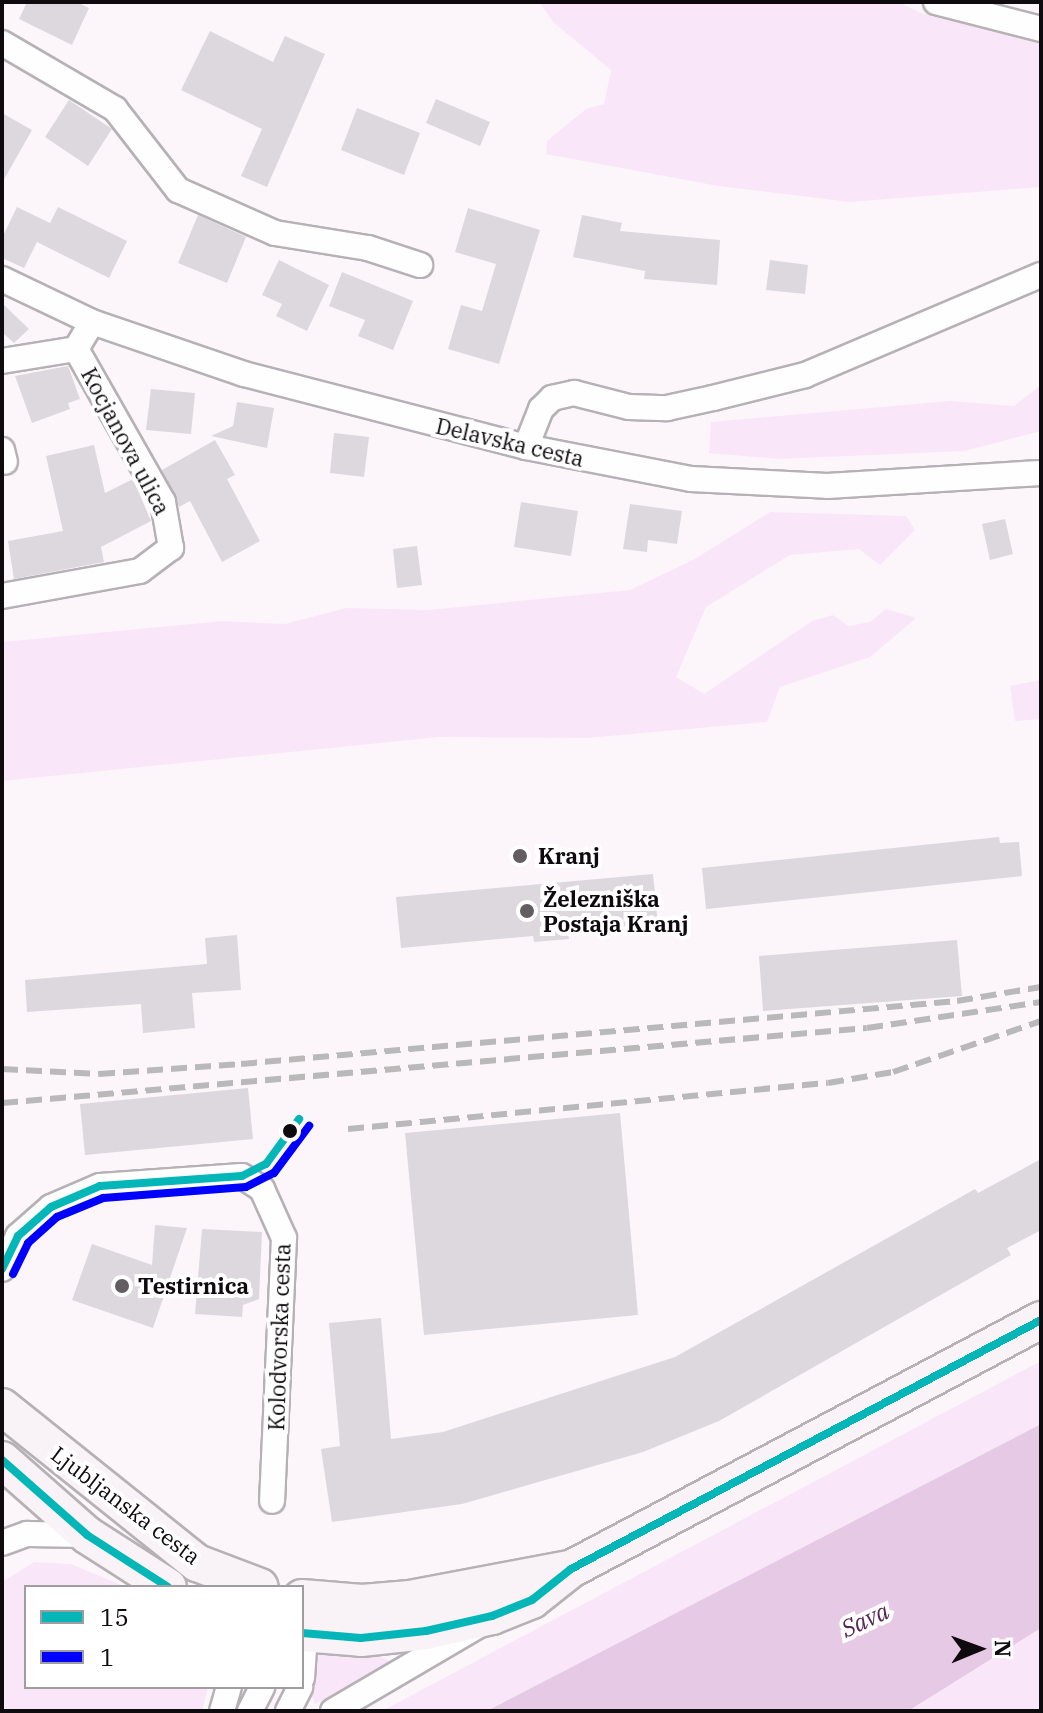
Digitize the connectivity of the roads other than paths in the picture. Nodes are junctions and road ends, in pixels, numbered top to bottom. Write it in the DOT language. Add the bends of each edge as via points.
graph roads {
  1 [pos="936,2"];
  2 [pos="1041,29"];
  3 [pos="2,43"];
  4 [pos="420,265"];
  5 [pos="1041,275"];
  6 [pos="2,279"];
  7 [pos="92,322"];
  8 [pos="76,349"];
  9 [pos="2,361"];
  10 [pos="526,447"];
  11 [pos="1041,473"];
  12 [pos="2,596"];
  13 [pos="2,1269"];
  14 [pos="1041,1320"];
  15 [pos="2,1407"];
  16 [pos="2,1460"];
  17 [pos="272,1501"];
  18 [pos="87,1535"];
  19 [pos="2,1543"];
  20 [pos="571,1569"];
  21 [pos="163,1585"];
  22 [pos="255,1585"];
  23 [pos="304,1598"];
  24 [pos="492,1616"];
  25 [pos="304,1633"];
  26 [pos="228,1689"];
  27 [pos="261,1689"];
  28 [pos="299,1689"];
  29 [pos="222,1711"];
  30 [pos="250,1711"];
  31 [pos="288,1711"];
  32 [pos="333,1711"];
  1 -- 2 [label="street"];
  3 -- 4 [label="street" via="115,109 178,190 275,233 368,248"];
  5 -- 10 [label="street" via="805,375 728,395 667,408 629,407 574,393 552,398 541,409"];
  6 -- 7 [label="street, Delavska cesta"];
  7 -- 8 [label="street, Kocjanova ulica"];
  7 -- 10 [label="street, Delavska cesta" via="244,374"];
  8 -- 9 [label="street, Kocjanova ulica"];
  8 -- 12 [label="street, Kocjanova ulica" via="163,502 171,548 126,575"];
  10 -- 11 [label="street, Delavska cesta" via="691,479 827,486"];
  13 -- 17 [label="street, Kolodvorska cesta" via="18,1236 51,1207 100,1186 242,1176 262,1189 284,1238"];
  14 -- 20 [label="main road"];
  15 -- 22 [label="main road, Ljubljanska cesta" via="197,1563"];
  16 -- 18 [label="main road"];
  18 -- 19 [label="street" via="27,1534"];
  18 -- 21 [label="main road"];
  20 -- 23 [label="main road" via="410,1599 362,1603"];
  20 -- 24 [label="main road" via="532,1600"];
  24 -- 25 [label="main road" via="361,1638"];
  24 -- 32 [label="street"];
  26 -- 29 [label="street"];
  27 -- 30 [label="street"];
  28 -- 31 [label="street"];
}
